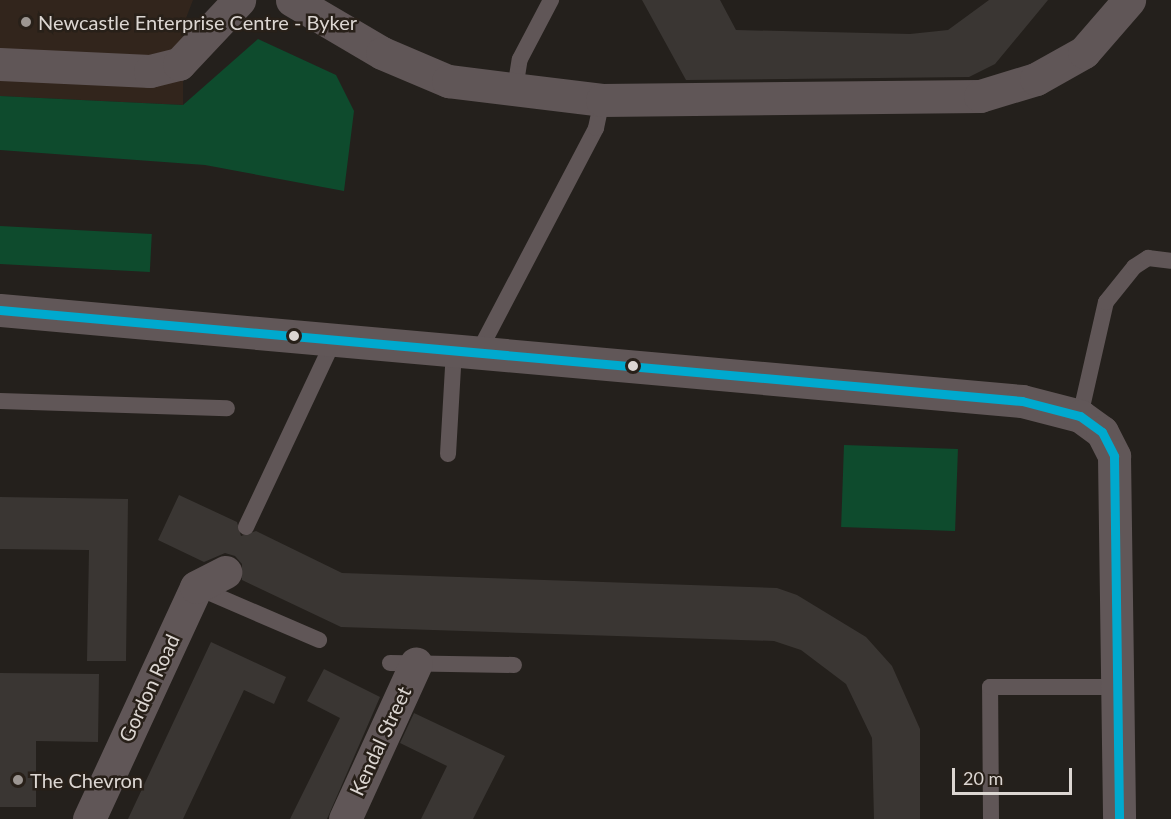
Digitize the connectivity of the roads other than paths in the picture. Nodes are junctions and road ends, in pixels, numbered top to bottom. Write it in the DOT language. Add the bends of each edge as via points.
graph roads {
  1 [pos="239,0"];
  2 [pos="292,0"];
  3 [pos="551,0"];
  4 [pos="1129,0"];
  5 [pos="0,64"];
  6 [pos="515,89"];
  7 [pos="599,114"];
  8 [pos="1171,261"];
  9 [pos="0,310"];
  10 [pos="334,340"];
  11 [pos="466,352"];
  12 [pos="0,401"];
  13 [pos="227,408"];
  14 [pos="1080,416"];
  15 [pos="448,454"];
  16 [pos="246,527"];
  17 [pos="210,579"];
  18 [pos="319,640"];
  19 [pos="403,663"];
  20 [pos="514,665"];
  21 [pos="1118,687"];
  22 [pos="89,819"];
  23 [pos="345,819"];
  24 [pos="992,819"];
  25 [pos="1119,819"];
  1 -- 5 [label="street" via="179,64 150,71"];
  2 -- 6 [label="street" via="417,70 448,81"];
  3 -- 6 [label="lane" via="520,59"];
  4 -- 7 [label="street" via="1084,52 1036,79 980,96"];
  6 -- 7 [label="street"];
  7 -- 11 [label="lane" via="500,308"];
  8 -- 14 [label="lane" via="1148,258 1120,280 1106,302"];
  9 -- 10 [label="street"];
  10 -- 11 [label="street"];
  10 -- 16 [label="lane"];
  11 -- 14 [label="street" via="1022,400"];
  11 -- 15 [label="lane"];
  12 -- 13 [label="lane"];
  14 -- 21 [label="street" via="1102,432 1114,456"];
  17 -- 18 [label="lane"];
  17 -- 22 [label="street, Gordon Road"];
  19 -- 20 [label="lane"];
  19 -- 23 [label="street, Kendal Street"];
  21 -- 24 [label="lane" via="990,687"];
  21 -- 25 [label="street"];
}
